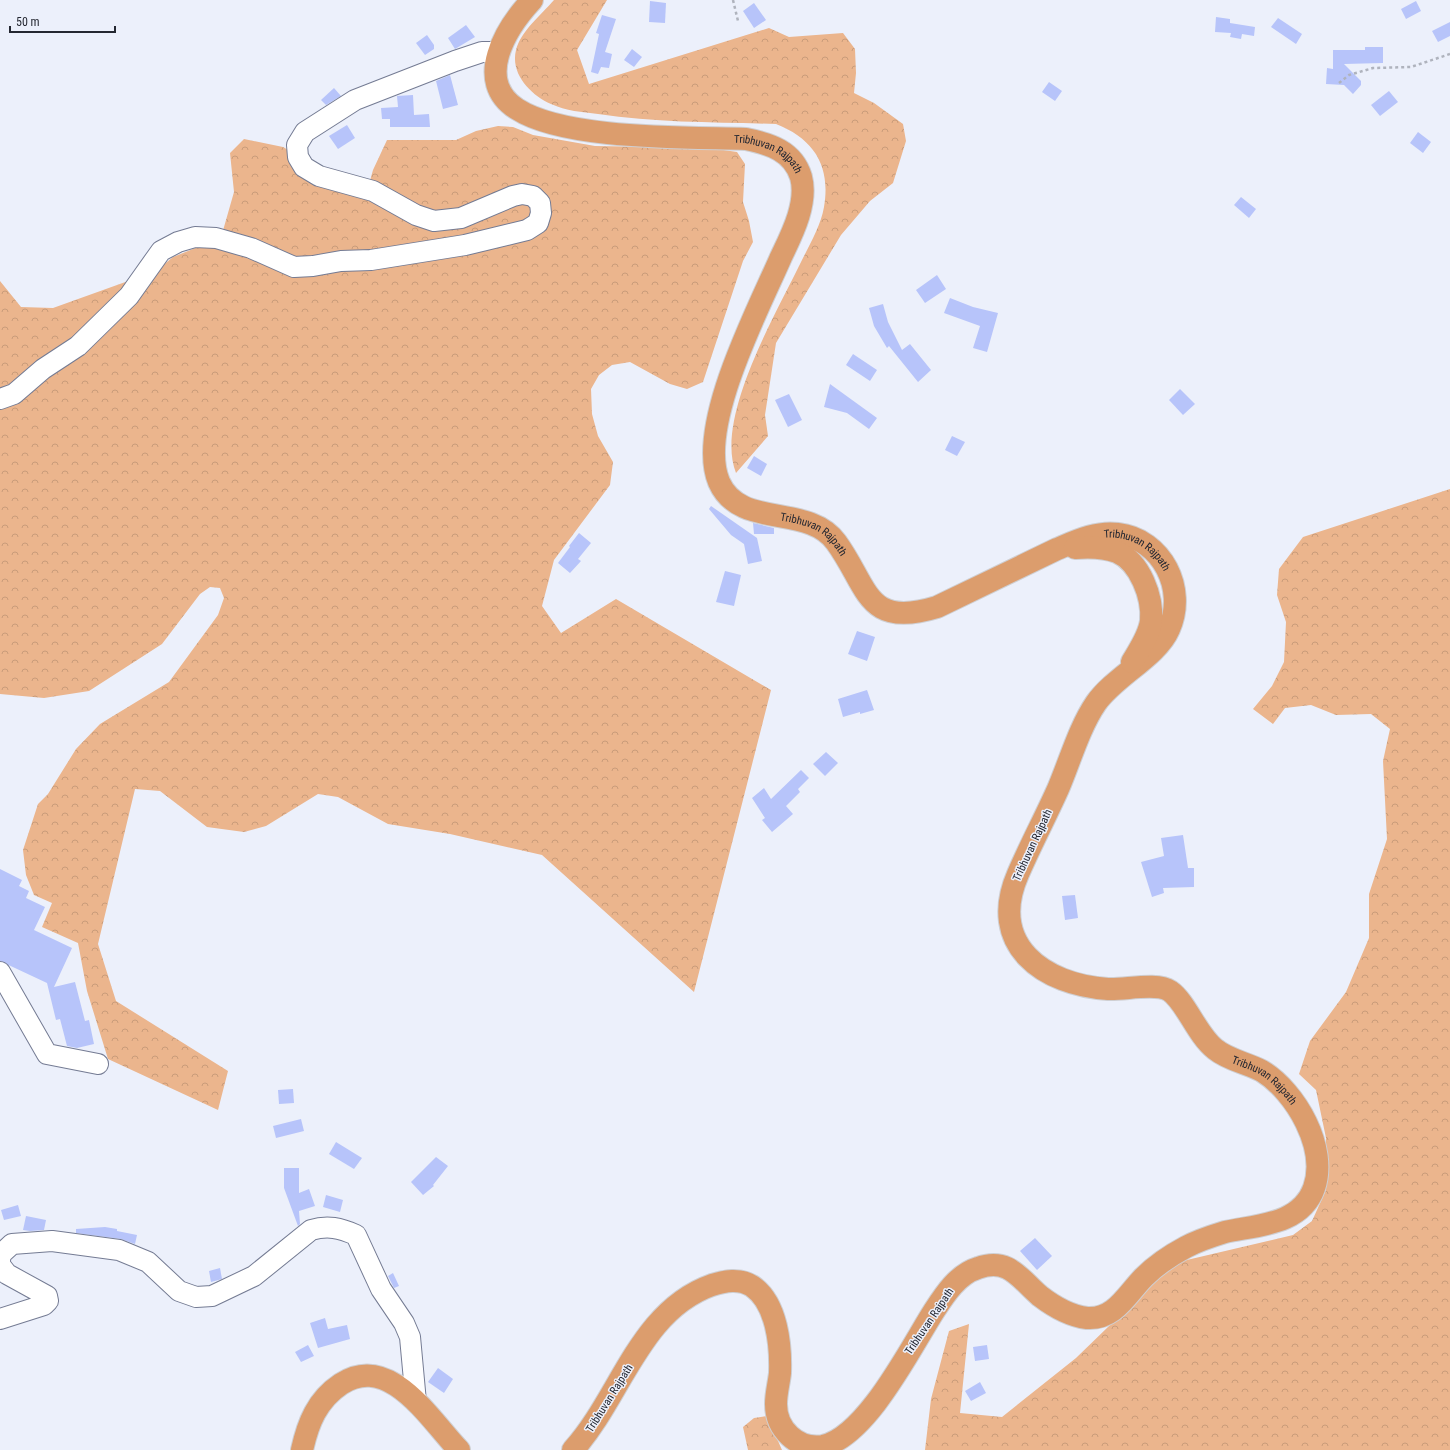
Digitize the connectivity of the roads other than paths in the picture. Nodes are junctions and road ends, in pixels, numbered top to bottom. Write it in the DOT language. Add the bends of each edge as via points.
graph roads {
  1 [pos="532,0"];
  2 [pos="498,52"];
  3 [pos="0,399"];
  4 [pos="0,972"];
  5 [pos="98,1064"];
  6 [pos="0,1260"];
  7 [pos="0,1265"];
  8 [pos="0,1319"];
  9 [pos="416,1402"];
  10 [pos="302,1450"];
  11 [pos="459,1450"];
  12 [pos="573,1450"];
  1 -- 2 [label="highway, Tribhuvan Rajpath" via="503,40"];
  2 -- 3 [label="street" via="482,52 455,61 355,100 305,132 297,145 298,157 304,167 319,176 373,191 416,215 434,221 461,218 522,194 533,196 540,203 538,223 527,230 465,245 313,266 294,267 251,248 216,238 195,237 178,242 161,251 130,296 78,346 43,369 14,394"];
  2 -- 12 [label="highway, Tribhuvan Rajpath" via="496,75 504,97 518,110 541,121 599,131 746,139 779,149 796,166 801,178 802,193 795,226 731,374 715,430 714,465 722,488 732,500 746,509 801,520 825,530 839,545 859,584 870,598 883,608 900,613 911,614 937,608 1057,549 1093,536 1116,534 1132,538 1147,546 1165,565 1175,592 1171,626 1159,645 1102,695 1090,714 1012,889 1010,907 1013,934 1028,958 1057,977 1101,988 1157,987 1169,990 1213,1048 1225,1056 1259,1070 1277,1083 1299,1109 1312,1140 1317,1164 1315,1185 1308,1201 1296,1212 1281,1220 1257,1227 1217,1234 1182,1249 1152,1269 1111,1312 1095,1318 1074,1315 1054,1306 1009,1268 992,1265 974,1269 948,1290 890,1382 865,1416 839,1439 822,1446 808,1446 795,1441 785,1432 778,1420 778,1341 773,1318 764,1299 750,1285 740,1281 718,1283 685,1298 654,1326 602,1412"];
  4 -- 5 [label="street" via="47,1054"];
  6 -- 9 [label="street" via="1,1254 12,1244 52,1241 119,1250 148,1262 180,1291 196,1297 212,1296 254,1276 311,1230 323,1226 356,1234 381,1289 404,1323 410,1337"];
  7 -- 8 [label="street" via="7,1274 47,1296 48,1301 44,1305"];
  9 -- 10 [label="highway" via="394,1383 370,1375 358,1376 333,1389 318,1406"];
  9 -- 11 [label="highway"];
}
